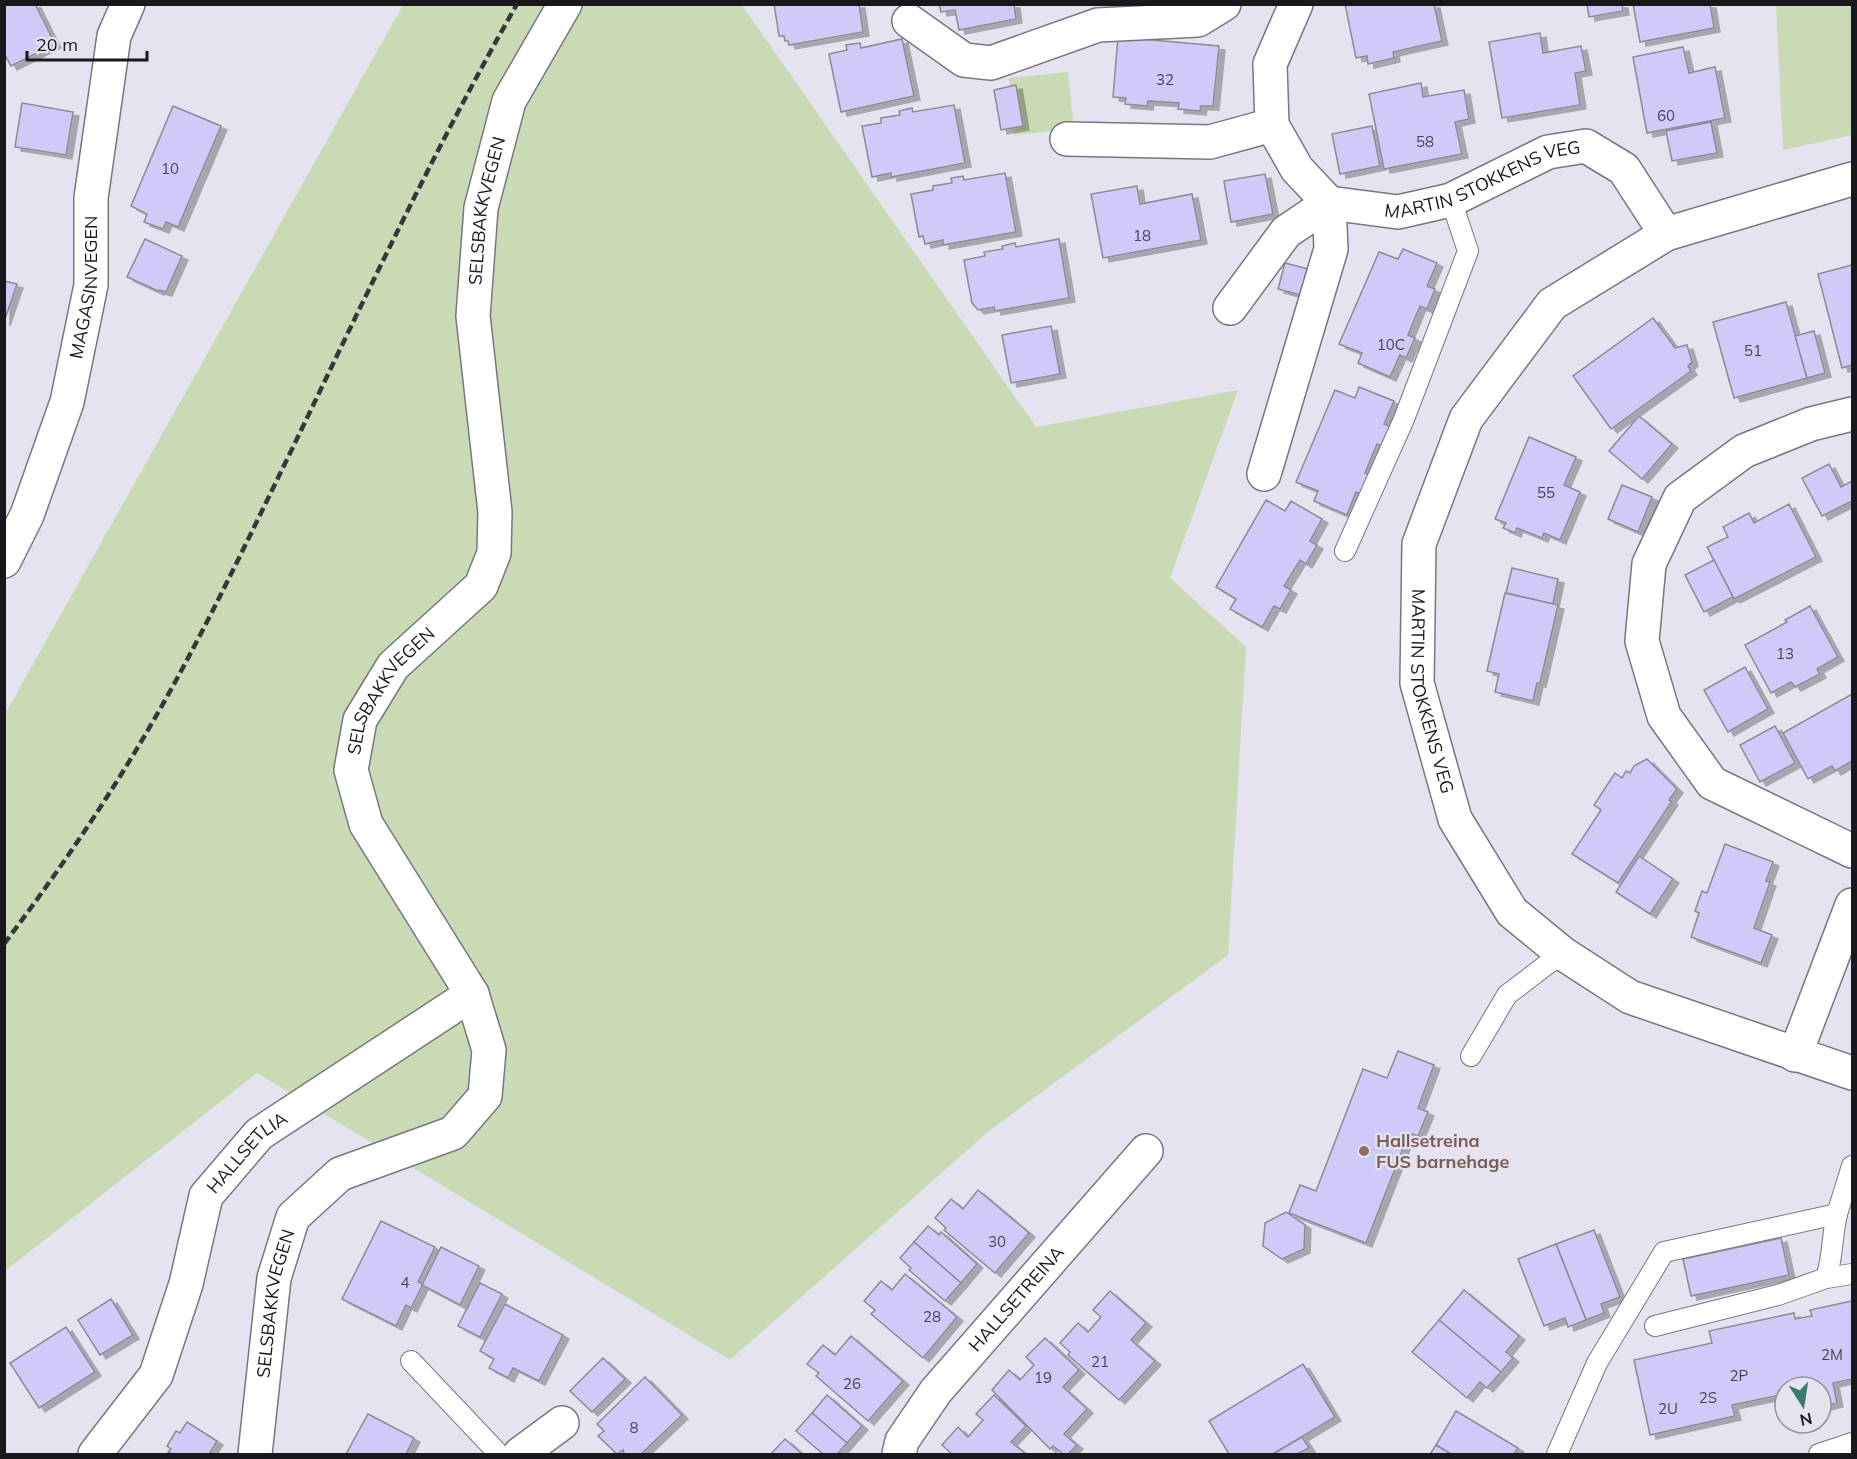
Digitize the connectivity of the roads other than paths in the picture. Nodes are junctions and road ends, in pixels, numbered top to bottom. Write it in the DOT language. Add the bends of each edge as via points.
graph roads {
  1 [pos="128,4"];
  2 [pos="565,4"];
  3 [pos="1224,4"];
  4 [pos="1296,4"];
  5 [pos="909,21"];
  6 [pos="1272,125"];
  7 [pos="1067,139"];
  8 [pos="1852,179"];
  9 [pos="1451,200"];
  10 [pos="1329,203"];
  11 [pos="1666,234"];
  12 [pos="1230,308"];
  13 [pos="1852,414"];
  14 [pos="1264,474"];
  15 [pos="1345,551"];
  16 [pos="4,561"];
  17 [pos="1852,851"];
  18 [pos="1852,905"];
  19 [pos="1562,953"];
  20 [pos="472,994"];
  21 [pos="1795,1055"];
  22 [pos="1471,1056"];
  23 [pos="1852,1073"];
  24 [pos="1146,1151"];
  25 [pos="1852,1166"];
  26 [pos="1837,1214"];
  27 [pos="1852,1274"];
  28 [pos="1826,1278"];
  29 [pos="1654,1326"];
  30 [pos="411,1361"];
  31 [pos="562,1423"];
  32 [pos="1852,1443"];
  33 [pos="94,1455"];
  34 [pos="255,1455"];
  35 [pos="499,1455"];
  36 [pos="520,1455"];
  37 [pos="899,1455"];
  38 [pos="1557,1455"];
  39 [pos="1819,1455"];
  1 -- 16 [label="street, MAGASINVEGEN" via="114,36 91,198 91,285 66,402 27,514"];
  2 -- 20 [label="street, SELSBAKKVEGEN" via="509,101 481,208 473,315 495,512 494,554 481,586 393,666 360,720 351,770 366,824"];
  3 -- 5 [label="street" via="1198,20 1098,25 991,63 964,60"];
  4 -- 6 [label="street" via="1270,64"];
  6 -- 7 [label="street" via="1210,142"];
  6 -- 10 [label="street" via="1296,169"];
  8 -- 11 [label="street, MARTIN STOKKENS VEG"];
  9 -- 10 [label="street, MARTIN STOKKENS VEG" via="1398,212"];
  9 -- 11 [label="street, MARTIN STOKKENS VEG" via="1548,152 1586,146 1624,169"];
  9 -- 15 [label="lane" via="1468,251 1404,419"];
  10 -- 12 [label="street" via="1286,232"];
  10 -- 14 [label="street" via="1331,249"];
  11 -- 19 [label="street, MARTIN STOKKENS VEG" via="1552,304 1466,419 1419,544 1417,683 1455,819 1512,912"];
  13 -- 17 [label="street" via="1811,424 1744,451 1680,498 1649,564 1642,641 1664,716 1712,783"];
  18 -- 21 [label="street"];
  19 -- 21 [label="street, MARTIN STOKKENS VEG" via="1630,997"];
  19 -- 22 [label="lane" via="1508,995"];
  20 -- 33 [label="street, HALLSETLIA" via="259,1134 206,1196 186,1284 156,1376"];
  20 -- 34 [label="street, SELSBAKKVEGEN" via="489,1050 485,1096 453,1133 340,1174 293,1218 274,1278"];
  21 -- 23 [label="street, MARTIN STOKKENS VEG"];
  24 -- 37 [label="street, HALLSETREINA" via="936,1391 903,1442"];
  25 -- 26 [label="lane"];
  26 -- 28 [label="lane"];
  26 -- 38 [label="lane" via="1664,1252 1597,1363"];
  27 -- 28 [label="lane"];
  28 -- 29 [label="lane" via="1778,1295"];
  30 -- 35 [label="lane"];
  31 -- 36 [label="street"];
  32 -- 39 [label="lane"];
}
